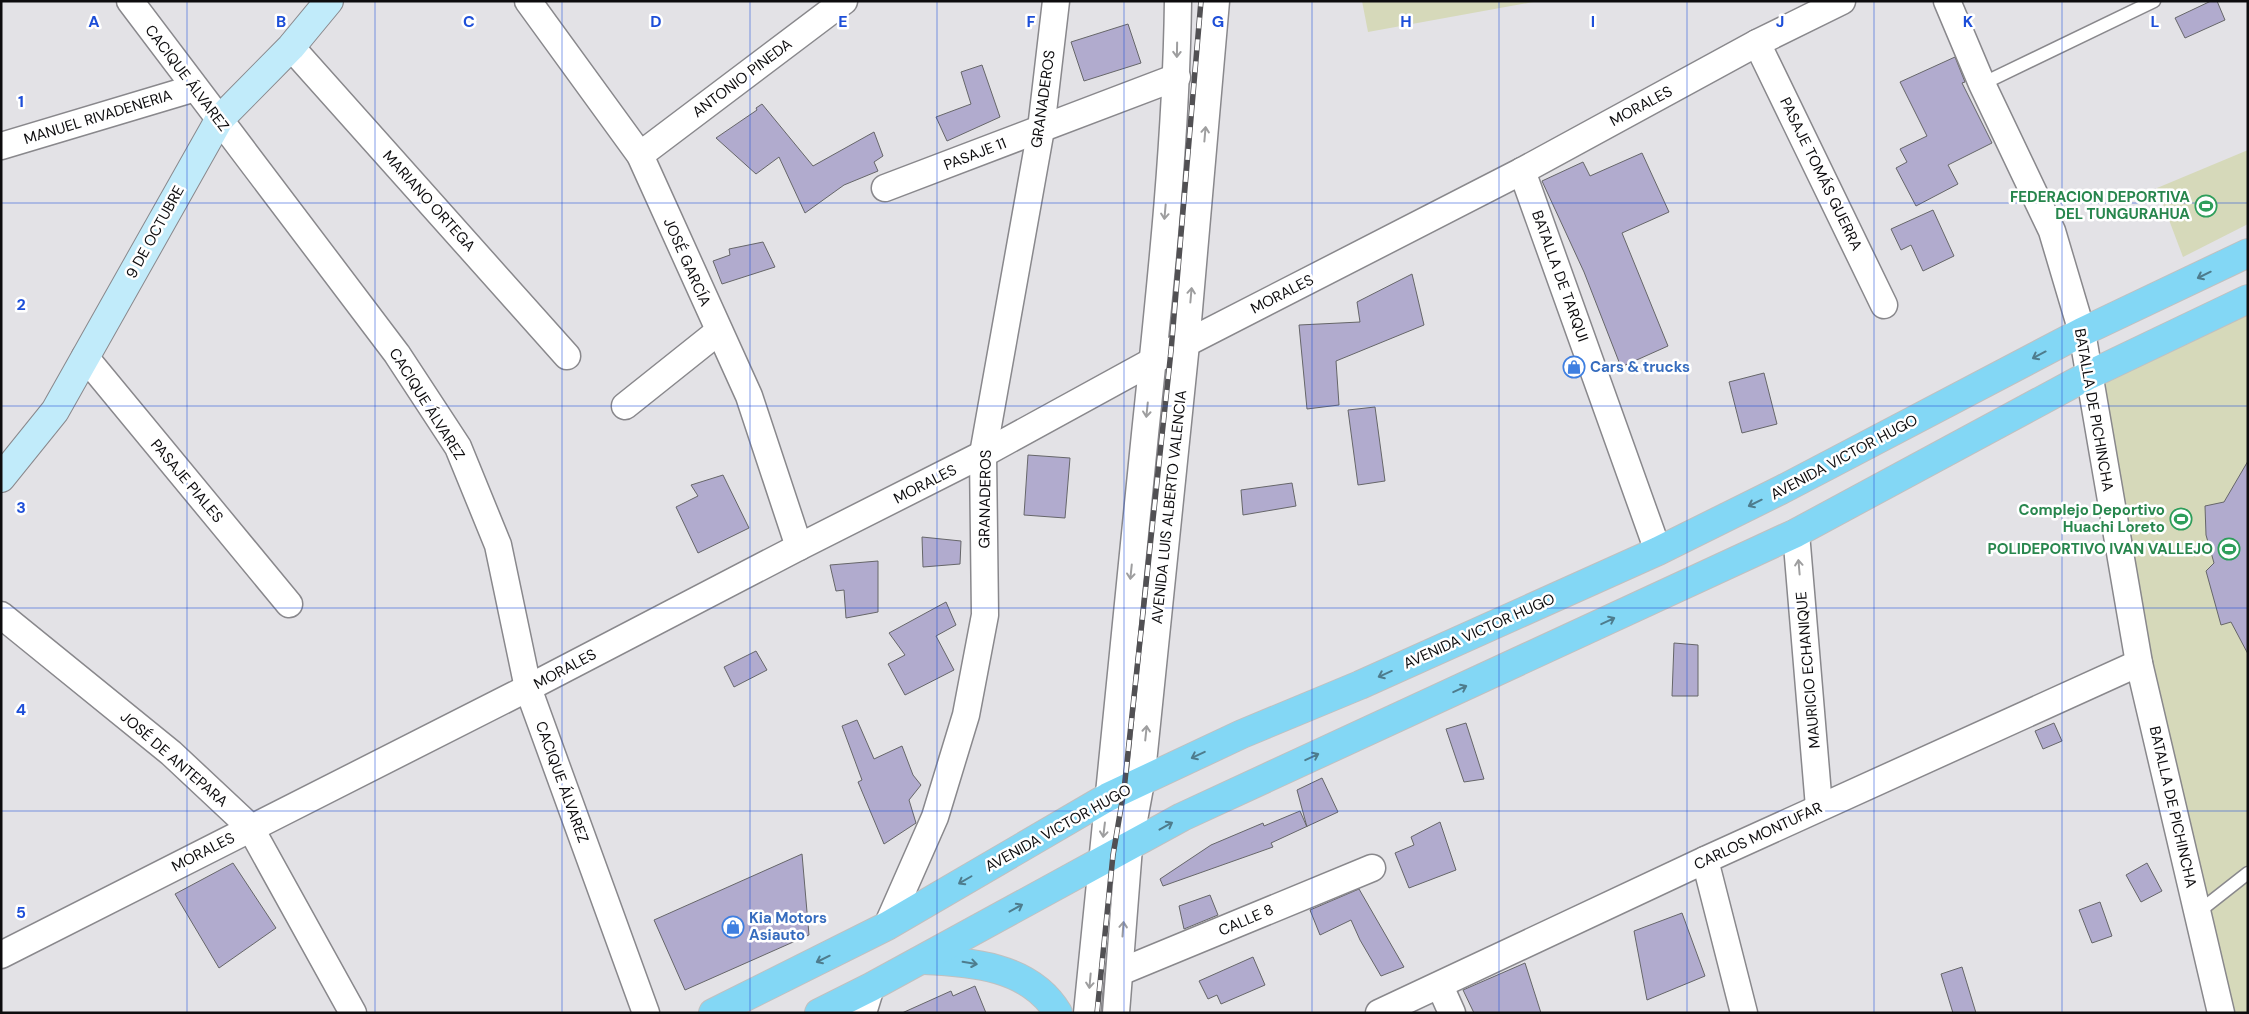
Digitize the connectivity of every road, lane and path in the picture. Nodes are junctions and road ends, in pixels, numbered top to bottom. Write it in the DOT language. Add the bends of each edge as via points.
graph roads {
  1 [pos="130,1"];
  2 [pos="329,1"];
  3 [pos="528,1"];
  4 [pos="844,1"];
  5 [pos="1056,1"];
  6 [pos="1178,1"];
  7 [pos="1216,1"];
  8 [pos="1842,1"];
  9 [pos="1948,1"];
  10 [pos="2154,1"];
  11 [pos="1758,43"];
  12 [pos="291,47"];
  13 [pos="1177,77"];
  14 [pos="1982,84"];
  15 [pos="195,88"];
  16 [pos="218,120"];
  17 [pos="1041,129"];
  18 [pos="1,146"];
  19 [pos="640,154"];
  20 [pos="1522,171"];
  21 [pos="885,188"];
  22 [pos="2248,254"];
  23 [pos="2248,299"];
  24 [pos="1884,305"];
  25 [pos="718,332"];
  26 [pos="2082,332"];
  27 [pos="1186,344"];
  28 [pos="567,356"];
  29 [pos="85,357"];
  30 [pos="1152,362"];
  31 [pos="2089,375"];
  32 [pos="626,406"];
  33 [pos="983,454"];
  34 [pos="1,478"];
  35 [pos="1796,533"];
  36 [pos="799,547"];
  37 [pos="1658,550"];
  38 [pos="288,604"];
  39 [pos="1,615"];
  40 [pos="2139,662"];
  41 [pos="528,688"];
  42 [pos="1141,782"];
  43 [pos="1108,797"];
  44 [pos="1819,808"];
  45 [pos="250,827"];
  46 [pos="1129,847"];
  47 [pos="1705,860"];
  48 [pos="1100,862"];
  49 [pos="1372,868"];
  50 [pos="2248,873"];
  51 [pos="2197,913"];
  52 [pos="887,926"];
  53 [pos="1,955"];
  54 [pos="921,960"];
  55 [pos="1120,972"];
  56 [pos="1440,986"];
  57 [pos="867,1000"];
  58 [pos="353,1013"];
  59 [pos="646,1013"];
  60 [pos="713,1013"];
  61 [pos="818,1013"];
  62 [pos="1058,1013"];
  63 [pos="1088,1013"];
  64 [pos="1116,1013"];
  65 [pos="1379,1013"];
  66 [pos="1452,1013"];
  67 [pos="1744,1013"];
  68 [pos="2220,1013"];
  1 -- 15 [label="street, CACIQUE ÁLVAREZ"];
  2 -- 12 [label="street, 9 DE OCTUBRE"];
  3 -- 19 [label="street, JOSÉ GARCÍA"];
  4 -- 19 [label="street, ANTONIO PINEDA"];
  5 -- 17 [label="street, GRANADEROS"];
  6 -- 13 [label="street, AVENIDA LUIS ALBERTO VALENCIA, one-way"];
  27 -- 7 [label="street, AVENIDA LUIS ALBERTO VALENCIA, one-way"];
  8 -- 11 [label="street, MORALES"];
  9 -- 14 [label="street, BATALLA DE PICHINCHA"];
  10 -- 14 [label="lane"];
  11 -- 20 [label="street, MORALES"];
  11 -- 24 [label="street, PASAJE TOMÁS GUERRA"];
  12 -- 16 [label="street, 9 DE OCTUBRE"];
  12 -- 28 [label="street, MARIANO ORTEGA"];
  13 -- 17 [label="street, PASAJE 11"];
  13 -- 30 [label="street, AVENIDA LUIS ALBERTO VALENCIA, one-way"];
  14 -- 26 [label="street, BATALLA DE PICHINCHA" via="2052,231"];
  15 -- 16 [label="street, CACIQUE ÁLVAREZ"];
  15 -- 18 [label="street, MANUEL RIVADENERIA"];
  16 -- 29 [label="street, 9 DE OCTUBRE"];
  16 -- 41 [label="street, CACIQUE ÁLVAREZ" via="397,354 458,447 498,545"];
  17 -- 21 [label="street, PASAJE 11"];
  17 -- 33 [label="street, GRANADEROS"];
  19 -- 25 [label="street, JOSÉ GARCÍA"];
  20 -- 27 [label="street, MORALES"];
  20 -- 37 [label="street, BATALLA DE TARQUI"];
  22 -- 26 [label="main road, AVENIDA VICTOR HUGO, one-way"];
  23 -- 31 [label="main road"];
  25 -- 32 [label="street"];
  25 -- 36 [label="street, JOSÉ GARCÍA" via="749,396"];
  26 -- 31 [label="street, BATALLA DE PICHINCHA"];
  26 -- 37 [label="main road, AVENIDA VICTOR HUGO, one-way" via="1781,490"];
  27 -- 30 [label="street, MORALES"];
  42 -- 27 [label="street, AVENIDA LUIS ALBERTO VALENCIA, one-way"];
  29 -- 34 [label="street, 9 DE OCTUBRE" via="55,411"];
  29 -- 38 [label="street, PASAJE PIALES"];
  30 -- 33 [label="street, MORALES"];
  30 -- 43 [label="street, AVENIDA LUIS ALBERTO VALENCIA, one-way"];
  31 -- 35 [label="main road"];
  31 -- 40 [label="street, BATALLA DE PICHINCHA"];
  33 -- 36 [label="street, MORALES"];
  33 -- 52 [label="street, GRANADEROS" via="985,615 966,715 935,817"];
  44 -- 35 [label="street, MAURICIO ECHANIQUE, one-way"];
  46 -- 35 [label="main road, one-way" via="1182,817"];
  36 -- 41 [label="street, MORALES"];
  37 -- 42 [label="main road, AVENIDA VICTOR HUGO, one-way"];
  39 -- 45 [label="street, JOSÉ DE ANTEPARA" via="171,753"];
  40 -- 44 [label="street, CARLOS MONTUFAR"];
  40 -- 51 [label="street, BATALLA DE PICHINCHA"];
  41 -- 45 [label="street, MORALES"];
  41 -- 59 [label="street, CACIQUE ÁLVAREZ"];
  42 -- 43 [label="main road, AVENIDA VICTOR HUGO"];
  42 -- 46 [label="street, AVENIDA LUIS ALBERTO VALENCIA"];
  43 -- 48 [label="street, AVENIDA LUIS ALBERTO VALENCIA, one-way"];
  43 -- 52 [label="main road, AVENIDA VICTOR HUGO, one-way"];
  44 -- 47 [label="street, CARLOS MONTUFAR"];
  45 -- 53 [label="street, MORALES"];
  45 -- 58 [label="street, JOSÉ DE ANTEPARA"];
  46 -- 48 [label="main road"];
  55 -- 46 [label="street, AVENIDA LUIS ALBERTO VALENCIA, one-way"];
  47 -- 56 [label="street, CARLOS MONTUFAR"];
  47 -- 67 [label="street"];
  54 -- 48 [label="main road, one-way"];
  48 -- 63 [label="street, AVENIDA LUIS ALBERTO VALENCIA, one-way"];
  49 -- 55 [label="street, CALLE 8"];
  50 -- 51 [label="lane"];
  51 -- 68 [label="street, BATALLA DE PICHINCHA"];
  52 -- 60 [label="main road, AVENIDA VICTOR HUGO, one-way"];
  54 -- 57 [label="main road"];
  54 -- 62 [label="main road, one-way" via="994,967 1032,985"];
  55 -- 64 [label="street, AVENIDA LUIS ALBERTO VALENCIA"];
  56 -- 65 [label="street, CARLOS MONTUFAR"];
  56 -- 66 [label="street"];
  57 -- 61 [label="main road"];
}
